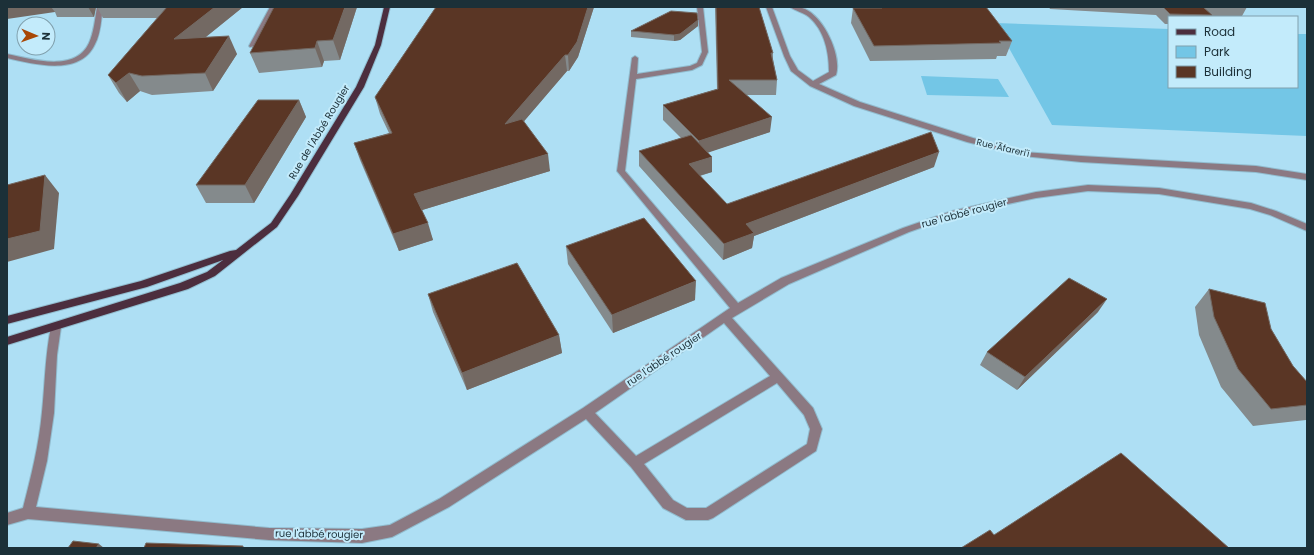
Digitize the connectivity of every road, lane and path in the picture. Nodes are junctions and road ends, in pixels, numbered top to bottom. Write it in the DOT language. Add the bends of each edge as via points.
graph roads {
  1 [pos="100,7"];
  2 [pos="273,7"];
  3 [pos="700,7"];
  4 [pos="769,7"];
  5 [pos="792,7"];
  6 [pos="387,8"];
  7 [pos="252,46"];
  8 [pos="7,56"];
  9 [pos="635,58"];
  10 [pos="633,77"];
  11 [pos="813,84"];
  12 [pos="1307,173"];
  13 [pos="1293,174"];
  14 [pos="1307,177"];
  15 [pos="1307,228"];
  16 [pos="243,250"];
  17 [pos="736,309"];
  18 [pos="725,317"];
  19 [pos="7,320"];
  20 [pos="56,326"];
  21 [pos="7,342"];
  22 [pos="778,377"];
  23 [pos="587,412"];
  24 [pos="635,463"];
  25 [pos="28,514"];
  26 [pos="7,519"];
  1 -- 8 [label="street" via="92,45 86,53 74,60 47,64"];
  2 -- 7 [label="street"];
  3 -- 10 [label="street" via="705,52 700,64 692,68"];
  4 -- 11 [label="street, Rue 'Āfareri'i" via="795,71"];
  5 -- 11 [label="street" via="811,15 822,28 833,60 833,72"];
  6 -- 16 [label="main road, Rue de l'Abbé Rougier" via="378,45 352,101 274,225"];
  9 -- 10 [label="street"];
  10 -- 17 [label="street" via="621,171"];
  11 -- 13 [label="street, Rue 'Āfareri'i" via="857,104 1023,154 1256,169"];
  12 -- 13 [label="street, Rue 'Āfareri'i"];
  13 -- 14 [label="street, Rue 'Āfareri'i"];
  15 -- 17 [label="street, rue l'abbé rougier" via="1251,206 1160,191 1088,188 1036,195 955,213 906,230 785,281"];
  16 -- 19 [label="main road, Rue de l'Abbé Rougier" via="143,284"];
  16 -- 20 [label="main road, Rue de l'Abbé Rougier" via="211,274 184,286"];
  17 -- 18 [label="street, rue l'abbé rougier"];
  18 -- 22 [label="street"];
  18 -- 23 [label="street, rue l'abbé rougier"];
  20 -- 21 [label="main road, Rue de l'Abbé Rougier"];
  20 -- 25 [label="street" via="50,355 48,413 41,461"];
  22 -- 24 [label="street"];
  22 -- 24 [label="street" via="809,412 816,429 812,447 708,514 686,514 668,504"];
  23 -- 24 [label="street"];
  23 -- 25 [label="street, rue l'abbé rougier" via="444,503 392,531 362,536 269,534"];
  25 -- 26 [label="street, rue l'abbé rougier"];
}
